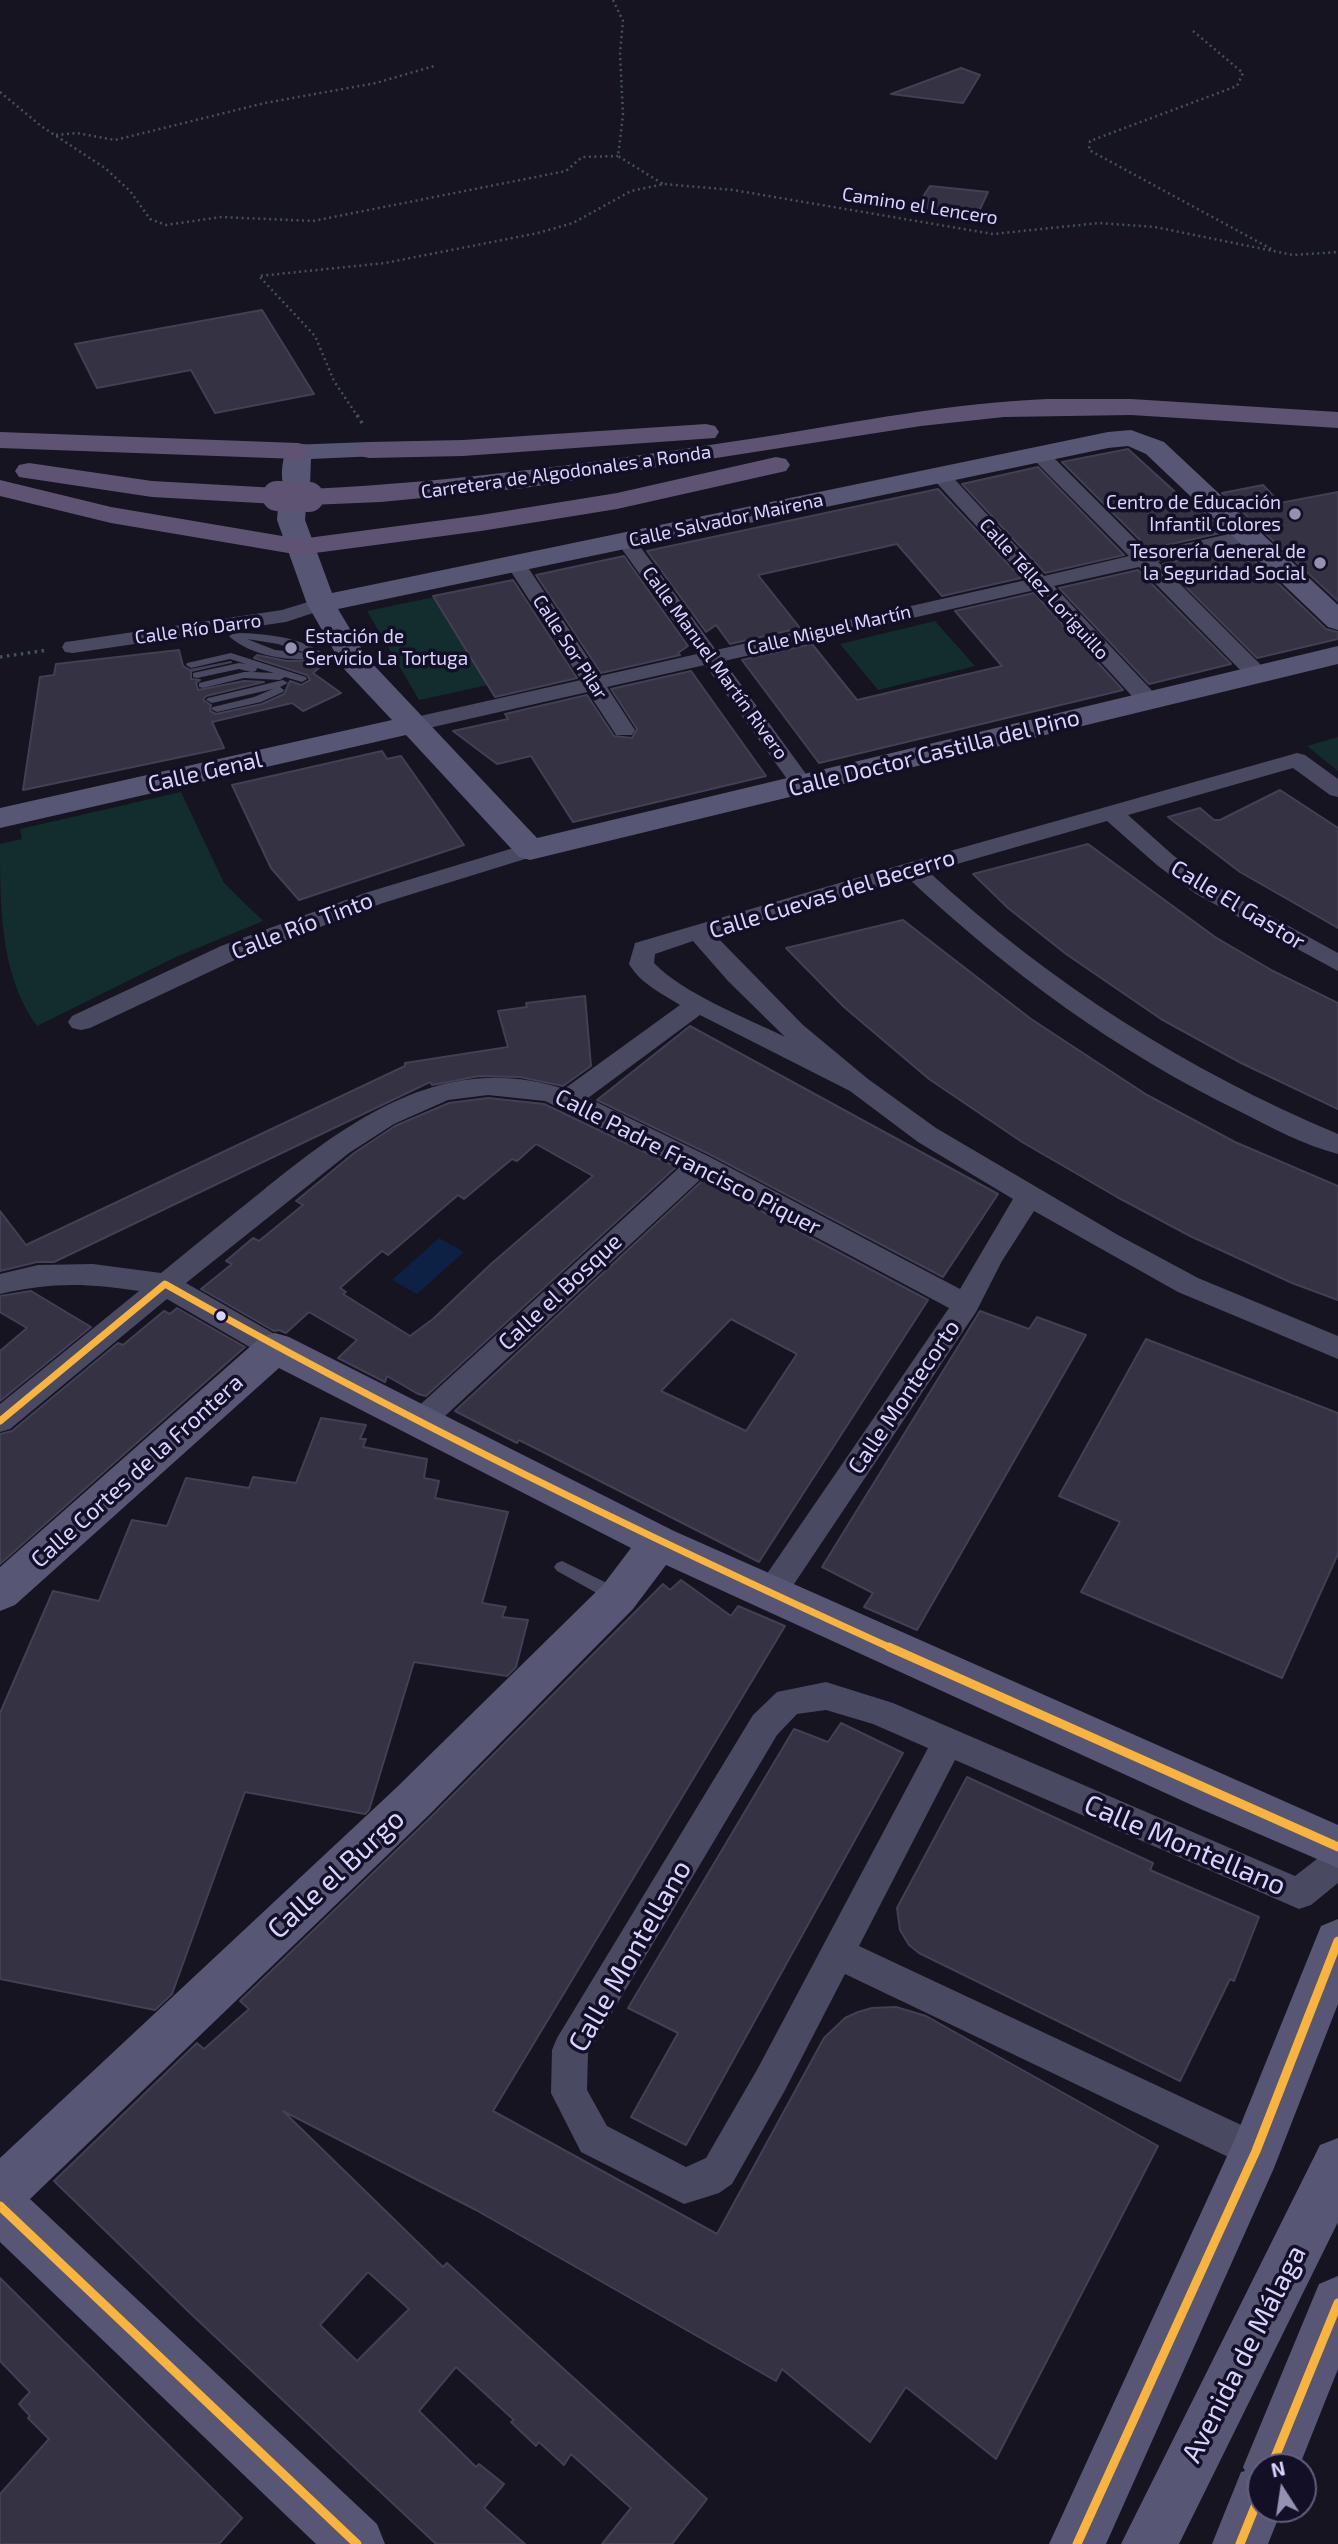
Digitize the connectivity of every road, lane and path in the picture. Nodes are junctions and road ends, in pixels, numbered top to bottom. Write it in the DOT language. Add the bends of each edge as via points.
graph roads {
  1 [pos="612,0"];
  2 [pos="1193,31"];
  3 [pos="434,66"];
  4 [pos="0,92"];
  5 [pos="55,135"];
  6 [pos="618,156"];
  7 [pos="664,184"];
  8 [pos="1338,251"];
  9 [pos="1279,253"];
  10 [pos="925,416"];
  11 [pos="1338,420"];
  12 [pos="965,425"];
  13 [pos="880,427"];
  14 [pos="0,440"];
  15 [pos="1338,441"];
  16 [pos="369,450"];
  17 [pos="298,451"];
  18 [pos="1039,454"];
  19 [pos="0,466"];
  20 [pos="940,475"];
  21 [pos="0,488"];
  22 [pos="293,501"];
  23 [pos="1247,536"];
  24 [pos="237,537"];
  25 [pos="626,541"];
  26 [pos="300,547"];
  27 [pos="1145,559"];
  28 [pos="516,564"];
  29 [pos="1038,583"];
  30 [pos="321,604"];
  31 [pos="1338,621"];
  32 [pos="234,636"];
  33 [pos="73,647"];
  34 [pos="320,655"];
  35 [pos="1338,655"];
  36 [pos="0,657"];
  37 [pos="711,657"];
  38 [pos="1258,675"];
  39 [pos="302,679"];
  40 [pos="595,684"];
  41 [pos="205,688"];
  42 [pos="1149,701"];
  43 [pos="411,725"];
  44 [pos="624,730"];
  45 [pos="803,785"];
  46 [pos="1338,790"];
  47 [pos="1110,812"];
  48 [pos="0,818"];
  49 [pos="530,850"];
  50 [pos="912,869"];
  51 [pos="698,931"];
  52 [pos="1338,963"];
  53 [pos="698,1004"];
  54 [pos="81,1021"];
  55 [pos="859,1085"];
  56 [pos="568,1099"];
  57 [pos="1338,1145"];
  58 [pos="700,1164"];
  59 [pos="1029,1196"];
  60 [pos="0,1283"];
  61 [pos="165,1284"];
  62 [pos="966,1305"];
  63 [pos="275,1348"];
  64 [pos="1338,1348"];
  65 [pos="0,1421"];
  66 [pos="421,1421"];
  67 [pos="659,1543"];
  68 [pos="562,1567"];
  69 [pos="0,1593"];
  70 [pos="771,1593"];
  71 [pos="618,1597"];
  72 [pos="948,1742"];
  73 [pos="1338,1847"];
  74 [pos="1338,1863"];
  75 [pos="1338,1941"];
  76 [pos="838,1953"];
  77 [pos="1256,2151"];
  78 [pos="1338,2163"];
  79 [pos="2,2209"];
  80 [pos="1334,2317"];
  81 [pos="1277,2453"];
  82 [pos="1248,2523"];
  83 [pos="357,2544"];
  84 [pos="1077,2544"];
  85 [pos="1149,2544"];
  86 [pos="1240,2544"];
  1 -- 6 [label="path" via="623,21"];
  2 -- 9 [label="path" via="1243,73 1237,86 1090,141 1089,150"];
  3 -- 5 [label="path" via="115,140 77,133"];
  4 -- 5 [label="path"];
  5 -- 6 [label="path" via="102,163 138,198 150,219 166,225 221,217 293,222 333,218 566,171 582,157"];
  6 -- 7 [label="path, Camino el Lencero"];
  7 -- 9 [label="path, Camino el Lencero" via="733,190 993,234 1099,223 1155,227"];
  7 -- 16 [label="path, Camino el Lencero" via="631,191 573,223 538,233 385,262 258,276 315,337 334,382 368,431"];
  8 -- 9 [label="path, Camino el Lencero"];
  10 -- 11 [label="main road, Carretera de Algodonales a Ronda" via="1062,407"];
  10 -- 13 [label="main road, Carretera de Algodonales a Ronda"];
  10 -- 16 [label="main road" via="463,448"];
  12 -- 13 [label="main road, Carretera de Algodonales a Ronda"];
  12 -- 15 [label="main road, Carretera de Algodonales a Ronda" via="1154,421 1275,429"];
  12 -- 26 [label="main road" via="864,443 617,501"];
  13 -- 22 [label="main road, Carretera de Algodonales a Ronda" via="509,484"];
  14 -- 17 [label="main road"];
  16 -- 17 [label="street"];
  17 -- 22 [label="street"];
  18 -- 20 [label="street, Calle Salvador Mairena"];
  18 -- 23 [label="street, Calle Salvador Mairena" via="1131,438 1155,448"];
  18 -- 27 [label="street"];
  19 -- 22 [label="main road, Carretera de Algodonales a Ronda" via="152,489"];
  20 -- 25 [label="street, Calle Salvador Mairena"];
  20 -- 29 [label="street, Calle Téllez Loriguillo"];
  21 -- 24 [label="main road" via="111,515"];
  22 -- 24 [label="main road" via="258,533"];
  22 -- 26 [label="street"];
  23 -- 27 [label="street, Calle Miguel Martín"];
  23 -- 31 [label="street"];
  24 -- 26 [label="main road"];
  25 -- 28 [label="street, Calle Salvador Mairena"];
  25 -- 37 [label="street, Calle Manuel Martín Rivero"];
  26 -- 30 [label="street"];
  27 -- 29 [label="street, Calle Miguel Martín"];
  27 -- 38 [label="street"];
  28 -- 30 [label="street, Calle Salvador Mairena"];
  28 -- 40 [label="street, Calle Sor Pilar"];
  29 -- 37 [label="street, Calle Miguel Martín"];
  29 -- 42 [label="street, Calle Téllez Loriguillo"];
  30 -- 33 [label="street, Calle Río Darro" via="286,616"];
  30 -- 43 [label="street" via="356,664"];
  32 -- 34 [label="lane" via="243,644 302,657"];
  33 -- 36 [label="path"];
  35 -- 38 [label="street, Calle Doctor Castilla del Pino"];
  37 -- 40 [label="street, Calle Miguel Martín"];
  37 -- 45 [label="street, Calle Manuel Martín Rivero"];
  38 -- 42 [label="street, Calle Doctor Castilla del Pino"];
  39 -- 41 [label="lane"];
  39 -- 41 [label="lane" via="257,700"];
  39 -- 41 [label="lane" via="239,666"];
  40 -- 43 [label="street, Calle Miguel Martín"];
  40 -- 44 [label="street, Calle Sor Pilar"];
  42 -- 45 [label="street, Calle Doctor Castilla del Pino"];
  43 -- 48 [label="street, Calle Genal"];
  43 -- 49 [label="street"];
  45 -- 49 [label="street, Calle Doctor Castilla del Pino"];
  46 -- 47 [label="street, Calle Cuevas del Becerro" via="1297,761"];
  47 -- 50 [label="street, Calle Cuevas del Becerro"];
  47 -- 52 [label="street, Calle El Gastor" via="1204,889"];
  49 -- 54 [label="street, Calle Río Tinto" via="374,898 230,952"];
  50 -- 51 [label="street, Calle Cuevas del Becerro"];
  50 -- 57 [label="street" via="988,940 1070,1002 1191,1077"];
  51 -- 53 [label="street" via="644,949 641,964 653,977"];
  51 -- 55 [label="street, Calle Cuevas del Becerro" via="794,1031"];
  53 -- 55 [label="street"];
  53 -- 56 [label="street"];
  55 -- 59 [label="street, Calle Cuevas del Becerro" via="927,1135"];
  56 -- 58 [label="street, Calle Padre Francisco Piquer"];
  56 -- 61 [label="street, Calle Padre Francisco Piquer" via="503,1084 448,1091 408,1104 324,1156"];
  58 -- 62 [label="street, Calle Padre Francisco Piquer"];
  58 -- 66 [label="street, Calle el Bosque"];
  59 -- 62 [label="street, Calle Montecorto"];
  59 -- 64 [label="street, Calle Cuevas del Becerro" via="1188,1285"];
  60 -- 61 [label="street" via="38,1275 93,1274"];
  61 -- 63 [label="street"];
  61 -- 65 [label="street, Calle Padre Francisco Piquer"];
  62 -- 70 [label="street, Calle Montecorto"];
  63 -- 66 [label="street"];
  63 -- 69 [label="street, Calle Cortes de la Frontera"];
  66 -- 67 [label="street"];
  67 -- 70 [label="street"];
  67 -- 71 [label="street, Calle el Burgo"];
  68 -- 71 [label="lane"];
  70 -- 73 [label="street"];
  71 -- 79 [label="street, Calle el Burgo"];
  72 -- 74 [label="street, Calle Montellano" via="1299,1895"];
  72 -- 76 [label="street, Calle Montellano"];
  72 -- 76 [label="street, Calle Montellano" via="826,1696 788,1702 765,1725 570,2050 569,2093 594,2139 684,2186 719,2171"];
  75 -- 77 [label="street"];
  76 -- 77 [label="street"];
  77 -- 84 [label="street"];
  78 -- 85 [label="street, Avenida de Málaga"];
  79 -- 83 [label="street"];
  80 -- 81 [label="street"];
  82 -- 86 [label="street"];
}
